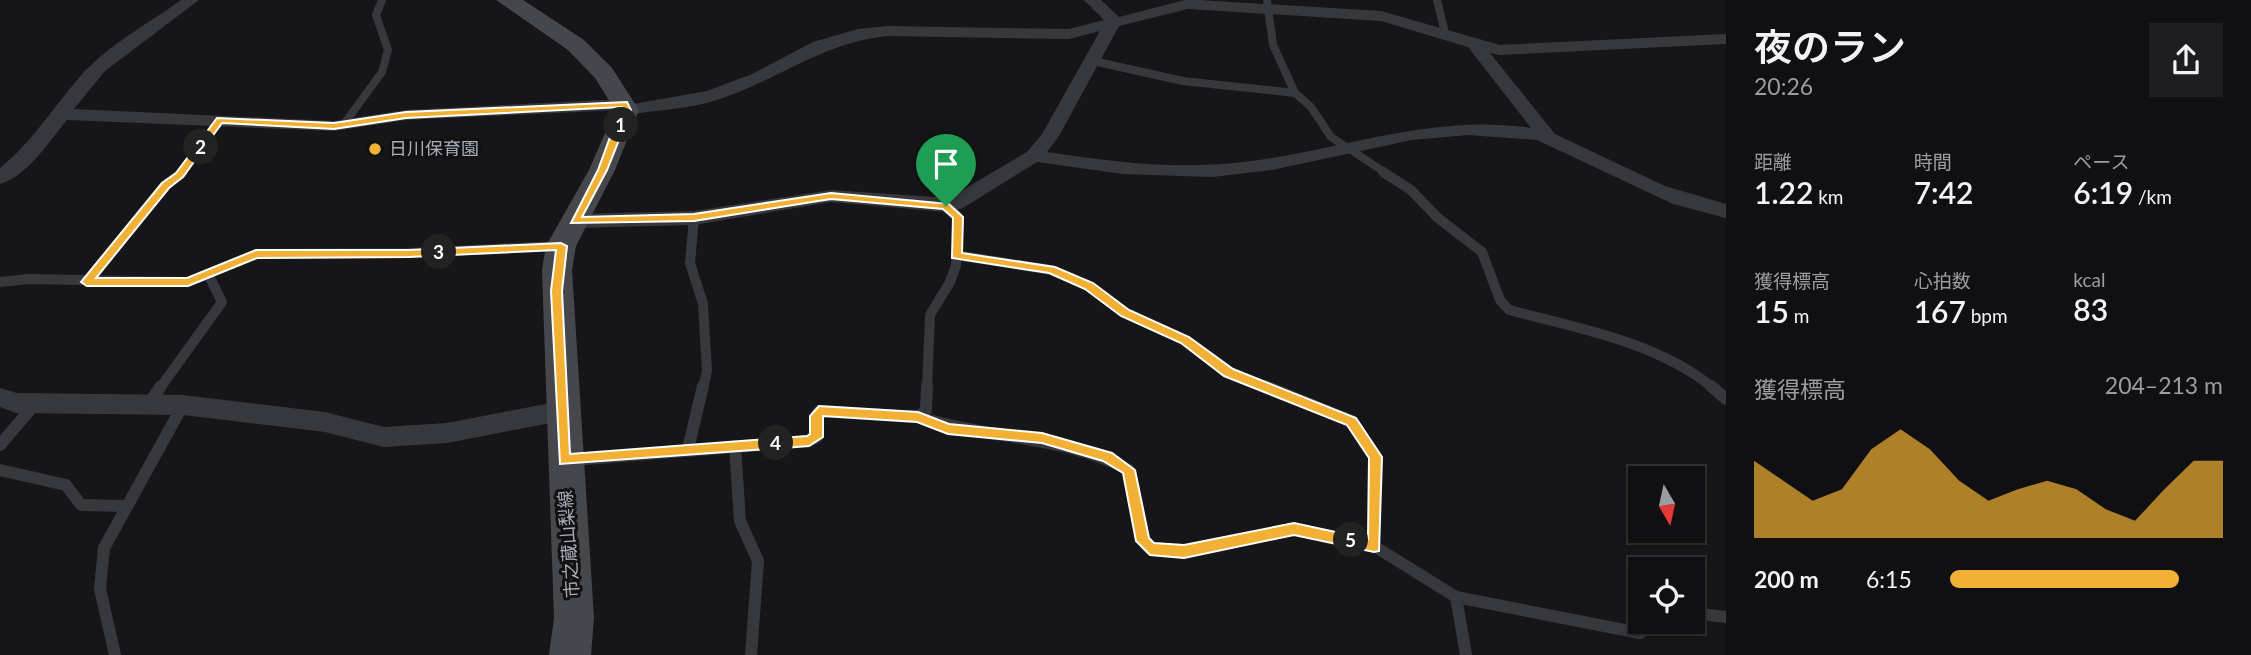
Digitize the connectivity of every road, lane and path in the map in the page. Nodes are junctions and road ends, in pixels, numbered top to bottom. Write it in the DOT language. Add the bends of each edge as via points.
graph roads {
  1 [pos="191,0"];
  2 [pos="382,0"];
  3 [pos="507,0"];
  4 [pos="1092,0"];
  5 [pos="1437,0"];
  6 [pos="1193,2"];
  7 [pos="1269,5"];
  8 [pos="1114,21"];
  9 [pos="1445,33"];
  10 [pos="1726,39"];
  11 [pos="1476,46"];
  12 [pos="1093,61"];
  13 [pos="1295,93"];
  14 [pos="625,107"];
  15 [pos="62,114"];
  16 [pos="220,120"];
  17 [pos="344,124"];
  18 [pos="1548,137"];
  19 [pos="1344,148"];
  20 [pos="1034,156"];
  21 [pos="0,178"];
  22 [pos="946,206"];
  23 [pos="1726,211"];
  24 [pos="694,218"];
  25 [pos="568,234"];
  26 [pos="956,256"];
  27 [pos="208,274"];
  28 [pos="0,282"];
  29 [pos="87,282"];
  30 [pos="0,397"];
  31 [pos="1726,398"];
  32 [pos="35,404"];
  33 [pos="148,405"];
  34 [pos="183,405"];
  35 [pos="561,411"];
  36 [pos="918,417"];
  37 [pos="0,444"];
  38 [pos="735,446"];
  39 [pos="688,449"];
  40 [pos="564,460"];
  41 [pos="0,470"];
  42 [pos="127,506"];
  43 [pos="1374,546"];
  44 [pos="1456,597"];
  45 [pos="1705,615"];
  46 [pos="1726,617"];
  47 [pos="1628,631"];
  48 [pos="115,655"];
  49 [pos="570,655"];
  50 [pos="751,655"];
  51 [pos="1466,655"];
  1 -- 15 [label="street" via="99,67"];
  2 -- 17 [label="lane" via="376,15 388,50 382,72"];
  3 -- 14 [label="main road" via="577,43"];
  4 -- 8 [label="street"];
  5 -- 9 [label="lane"];
  6 -- 7 [label="street"];
  6 -- 8 [label="street"];
  7 -- 9 [label="street" via="1381,16"];
  7 -- 13 [label="lane" via="1273,45"];
  8 -- 12 [label="street"];
  8 -- 14 [label="street" via="1069,34 858,34 819,46 711,96 666,106"];
  9 -- 11 [label="street"];
  10 -- 11 [label="street" via="1528,50"];
  11 -- 18 [label="street"];
  12 -- 13 [label="lane" via="1182,81"];
  12 -- 20 [label="street"];
  13 -- 19 [label="lane"];
  14 -- 17 [label="street" via="406,115"];
  14 -- 25 [label="main road, 市之蔵山梨線" via="602,170"];
  15 -- 16 [label="street"];
  15 -- 21 [label="street"];
  16 -- 17 [label="street"];
  16 -- 29 [label="lane" via="180,175 165,185"];
  18 -- 19 [label="street" via="1458,128"];
  18 -- 23 [label="street" via="1680,199"];
  19 -- 20 [label="street" via="1229,169 1127,171"];
  19 -- 31 [label="lane" via="1390,174 1482,252 1500,300 1509,310 1608,337 1705,378"];
  20 -- 22 [label="street"];
  22 -- 24 [label="street" via="831,196"];
  22 -- 26 [label="lane" via="958,217"];
  24 -- 25 [label="street"];
  24 -- 39 [label="lane" via="690,263 703,304 707,371"];
  25 -- 27 [label="lane" via="409,253 256,254"];
  25 -- 35 [label="main road, 市之蔵山梨線" via="557,281"];
  26 -- 36 [label="lane" via="950,282 930,315 926,410"];
  26 -- 43 [label="lane" via="1051,270 1089,286 1125,313 1185,340 1228,372 1352,421 1375,457"];
  27 -- 29 [label="lane" via="188,282"];
  27 -- 33 [label="lane" via="222,302"];
  28 -- 29 [label="lane"];
  30 -- 32 [label="street"];
  32 -- 33 [label="street"];
  32 -- 37 [label="lane"];
  33 -- 34 [label="street"];
  34 -- 35 [label="street" via="324,422 384,437 447,433"];
  34 -- 42 [label="lane"];
  35 -- 40 [label="main road, 市之蔵山梨線"];
  36 -- 38 [label="lane" via="819,411 817,437 809,441"];
  36 -- 43 [label="lane" via="948,429 1042,438 1107,456 1129,470 1143,541 1150,549 1184,551 1294,529"];
  38 -- 39 [label="lane"];
  38 -- 50 [label="lane" via="740,521 758,561"];
  39 -- 40 [label="lane"];
  40 -- 49 [label="main road, 市之蔵山梨線" via="574,618"];
  41 -- 42 [label="lane" via="66,485 81,505"];
  42 -- 48 [label="lane" via="98,566"];
  43 -- 44 [label="lane"];
  44 -- 47 [label="lane"];
  44 -- 51 [label="lane"];
  45 -- 46 [label="lane"];
}
